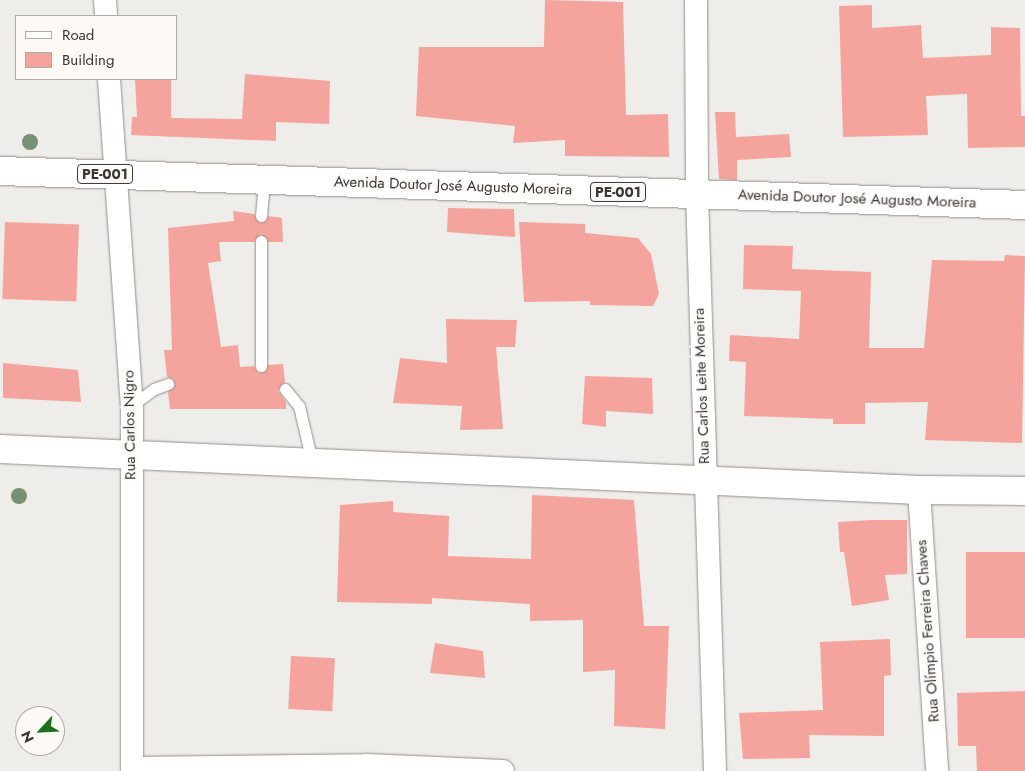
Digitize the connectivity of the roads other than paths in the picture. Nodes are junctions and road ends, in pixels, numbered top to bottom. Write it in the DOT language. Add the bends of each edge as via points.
graph roads {
  1 [pos="105,0"];
  2 [pos="696,0"];
  3 [pos="106,15"];
  4 [pos="109,80"];
  5 [pos="0,172"];
  6 [pos="115,174"];
  7 [pos="264,178"];
  8 [pos="697,194"];
  9 [pos="1025,205"];
  10 [pos="261,216"];
  11 [pos="261,242"];
  12 [pos="260,366"];
  13 [pos="168,384"];
  14 [pos="285,389"];
  15 [pos="132,405"];
  16 [pos="0,449"];
  17 [pos="131,455"];
  18 [pos="312,464"];
  19 [pos="704,481"];
  20 [pos="920,490"];
  21 [pos="1025,490"];
  22 [pos="132,769"];
  23 [pos="503,771"];
  24 [pos="715,771"];
  25 [pos="937,771"];
  1 -- 3 [label="street"];
  2 -- 8 [label="street, Rua Carlos Leite Moreira"];
  4 -- 6 [label="street, Rua Carlos Nigro"];
  5 -- 6 [label="main road, Avenida Doutor José Augusto Moreira / PE-001"];
  6 -- 7 [label="main road, Avenida Doutor José Augusto Moreira / PE-001"];
  6 -- 15 [label="street, Rua Carlos Nigro"];
  7 -- 8 [label="main road, Avenida Doutor José Augusto Moreira / PE-001"];
  7 -- 10 [label="lane"];
  8 -- 9 [label="main road, Avenida Doutor José Augusto Moreira / PE-001"];
  8 -- 19 [label="street, Rua Carlos Leite Moreira"];
  11 -- 12 [label="lane"];
  13 -- 15 [label="lane" via="154,389"];
  14 -- 18 [label="lane" via="299,406"];
  15 -- 17 [label="street, Rua Carlos Nigro"];
  16 -- 17 [label="main road"];
  17 -- 18 [label="main road"];
  17 -- 22 [label="street, Rua Carlos Nigro"];
  18 -- 19 [label="main road"];
  19 -- 20 [label="main road"];
  19 -- 24 [label="street, Rua Carlos Leite Moreira"];
  20 -- 21 [label="main road"];
  20 -- 25 [label="street, Rua Olímpio Ferreira Chaves"];
  22 -- 23 [label="street" via="367,766"];
}
